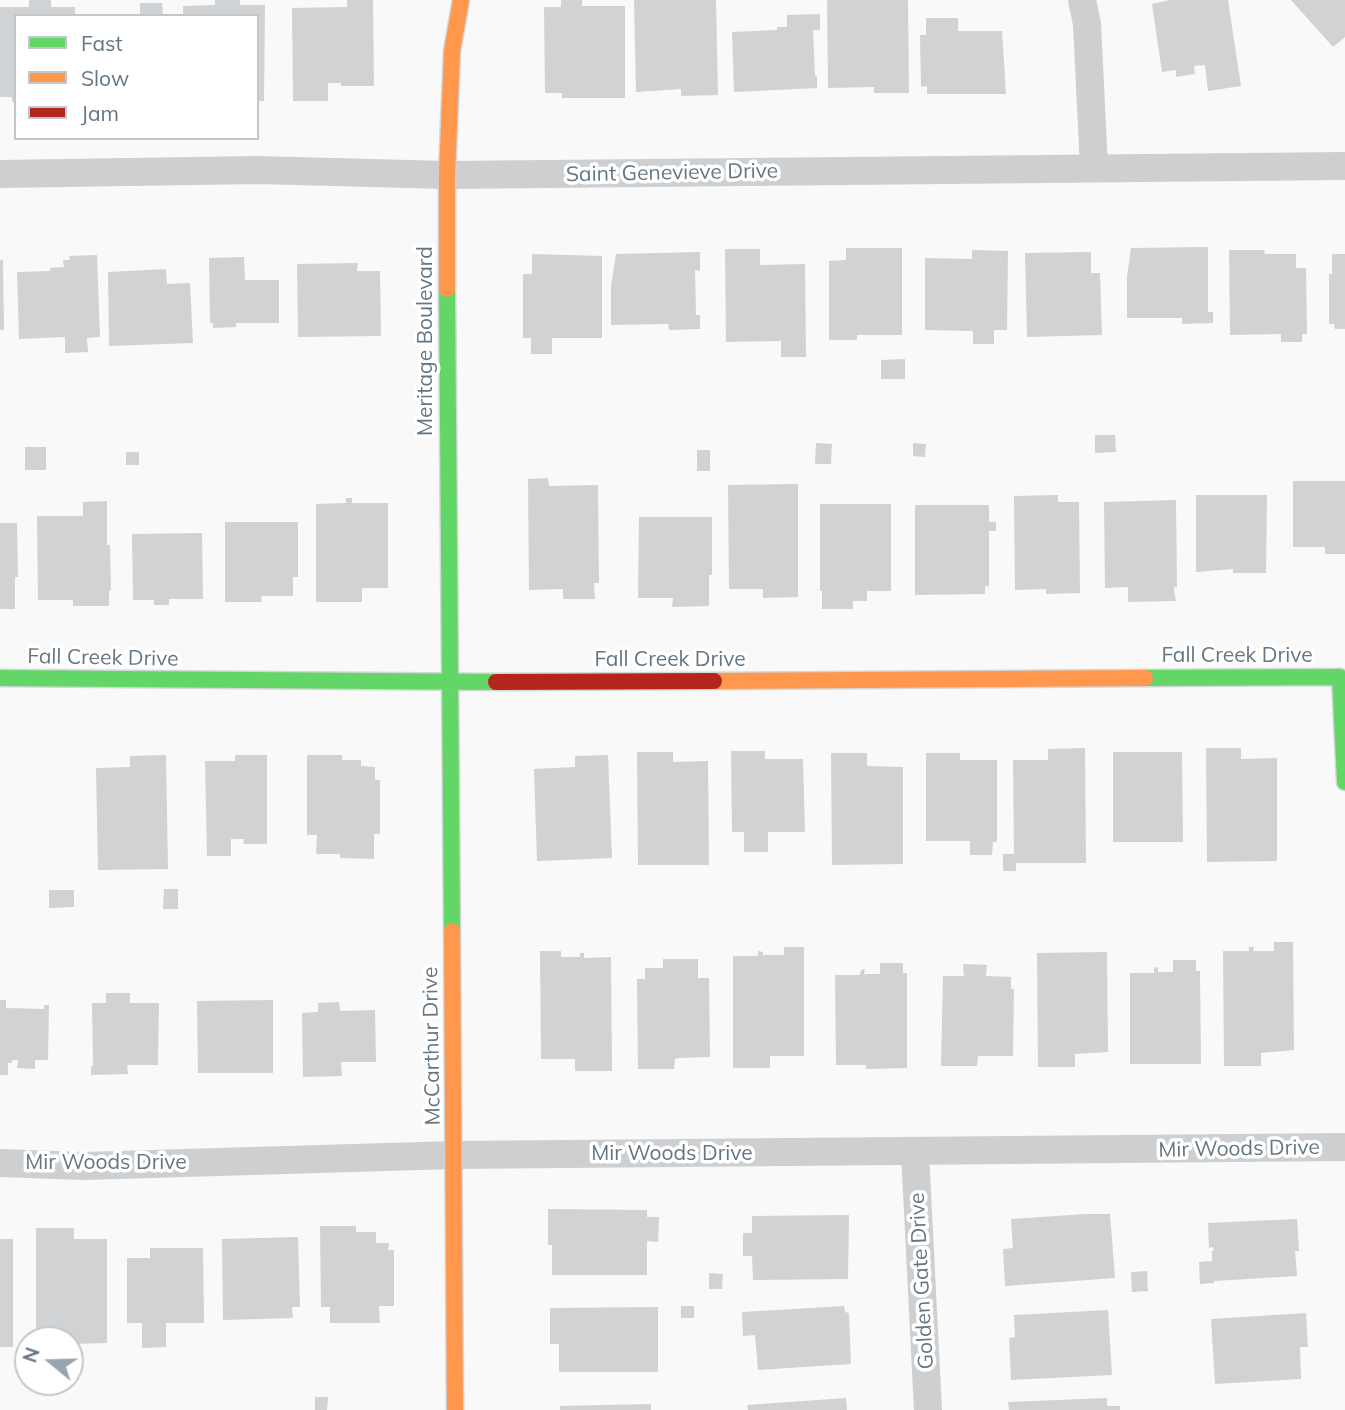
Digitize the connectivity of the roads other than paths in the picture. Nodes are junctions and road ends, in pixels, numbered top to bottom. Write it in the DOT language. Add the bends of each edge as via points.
graph roads {
  1 [pos="461,0"];
  2 [pos="1082,0"];
  3 [pos="1345,166"];
  4 [pos="1094,168"];
  5 [pos="0,174"];
  6 [pos="447,175"];
  7 [pos="0,678"];
  8 [pos="450,682"];
  9 [pos="1345,782"];
  10 [pos="1345,1147"];
  11 [pos="915,1153"];
  12 [pos="454,1155"];
  13 [pos="0,1163"];
  14 [pos="455,1410"];
  15 [pos="928,1410"];
  1 -- 6 [label="street, Meritage Boulevard" via="452,51"];
  2 -- 4 [label="street"];
  3 -- 4 [label="street, Saint Genevieve Drive"];
  4 -- 6 [label="street, Saint Genevieve Drive"];
  5 -- 6 [label="street, Saint Genevieve Drive" via="257,170"];
  6 -- 8 [label="street, Meritage Boulevard"];
  7 -- 8 [label="street, Fall Creek Drive"];
  8 -- 9 [label="street, Fall Creek Drive" via="1340,677"];
  8 -- 12 [label="street, McCarthur Drive"];
  10 -- 11 [label="street, Mir Woods Drive"];
  11 -- 12 [label="street, Mir Woods Drive"];
  11 -- 15 [label="street, Golden Gate Drive"];
  12 -- 13 [label="street, Mir Woods Drive" via="84,1166"];
  12 -- 14 [label="street, McCarthur Drive"];
}
